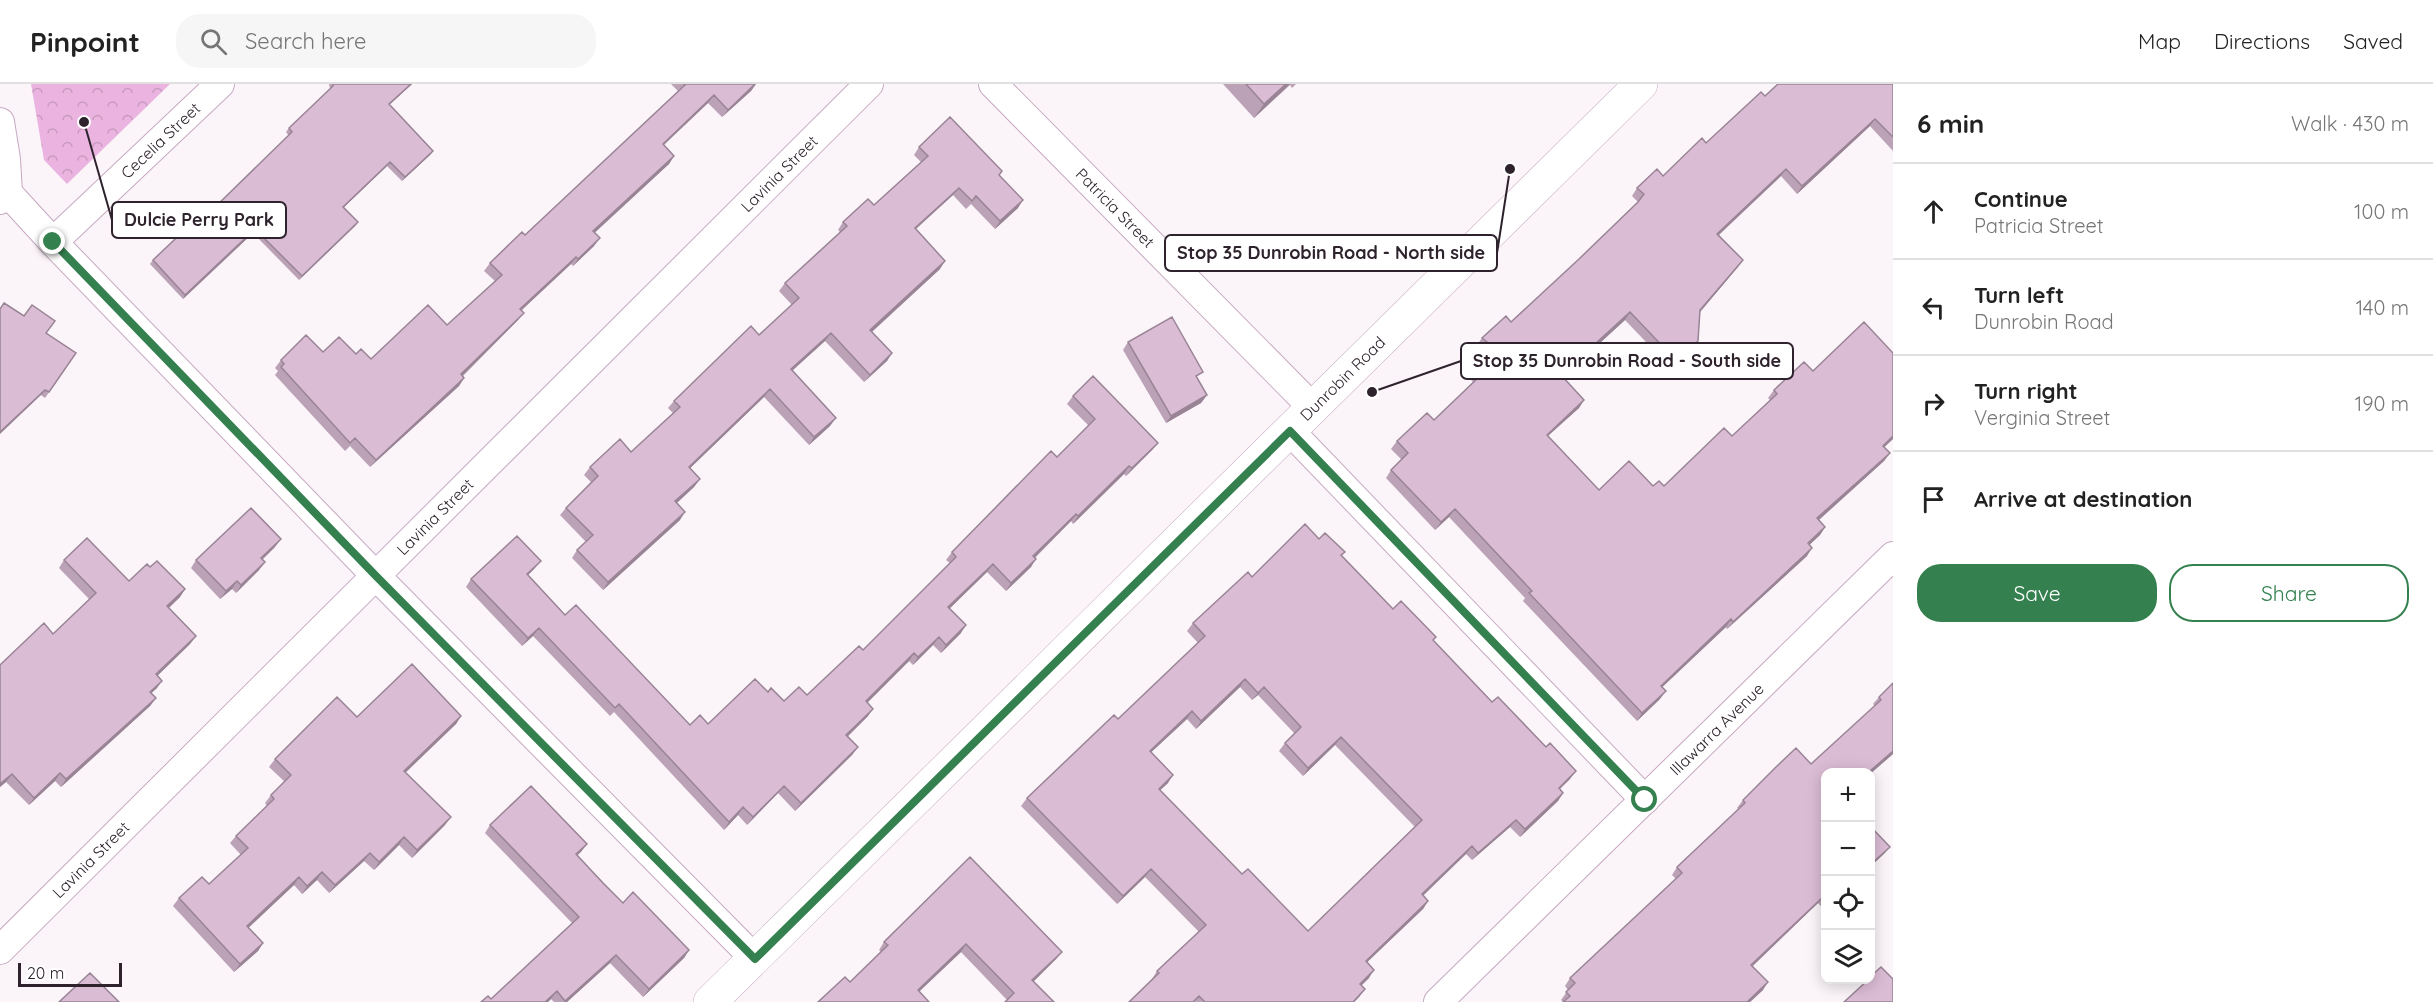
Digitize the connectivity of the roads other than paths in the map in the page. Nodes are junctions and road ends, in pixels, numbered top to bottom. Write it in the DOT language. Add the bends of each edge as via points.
graph roads {
  1 [pos="220,84"];
  2 [pos="869,84"];
  3 [pos="993,84"];
  4 [pos="1641,84"];
  5 [pos="0,122"];
  6 [pos="4,197"];
  7 [pos="53,242"];
  8 [pos="1313,408"];
  9 [pos="1290,431"];
  10 [pos="1893,556"];
  11 [pos="376,576"];
  12 [pos="1645,800"];
  13 [pos="0,950"];
  14 [pos="755,959"];
  15 [pos="710,1002"];
  16 [pos="1438,1002"];
  1 -- 7 [label="street, Cecelia Street"];
  2 -- 11 [label="street, Lavinia Street"];
  3 -- 8 [label="street, Patricia Street"];
  4 -- 8 [label="street, Dunrobin Road"];
  5 -- 6 [label="street" via="6,159"];
  6 -- 7 [label="street"];
  7 -- 11 [label="street"];
  8 -- 9 [label="street, Dunrobin Road"];
  9 -- 12 [label="street"];
  9 -- 14 [label="street, Dunrobin Road"];
  10 -- 12 [label="street, Illawarra Avenue"];
  11 -- 13 [label="street, Lavinia Street"];
  11 -- 14 [label="street"];
  12 -- 16 [label="street, Illawarra Avenue"];
  14 -- 15 [label="street, Dunrobin Road"];
}
